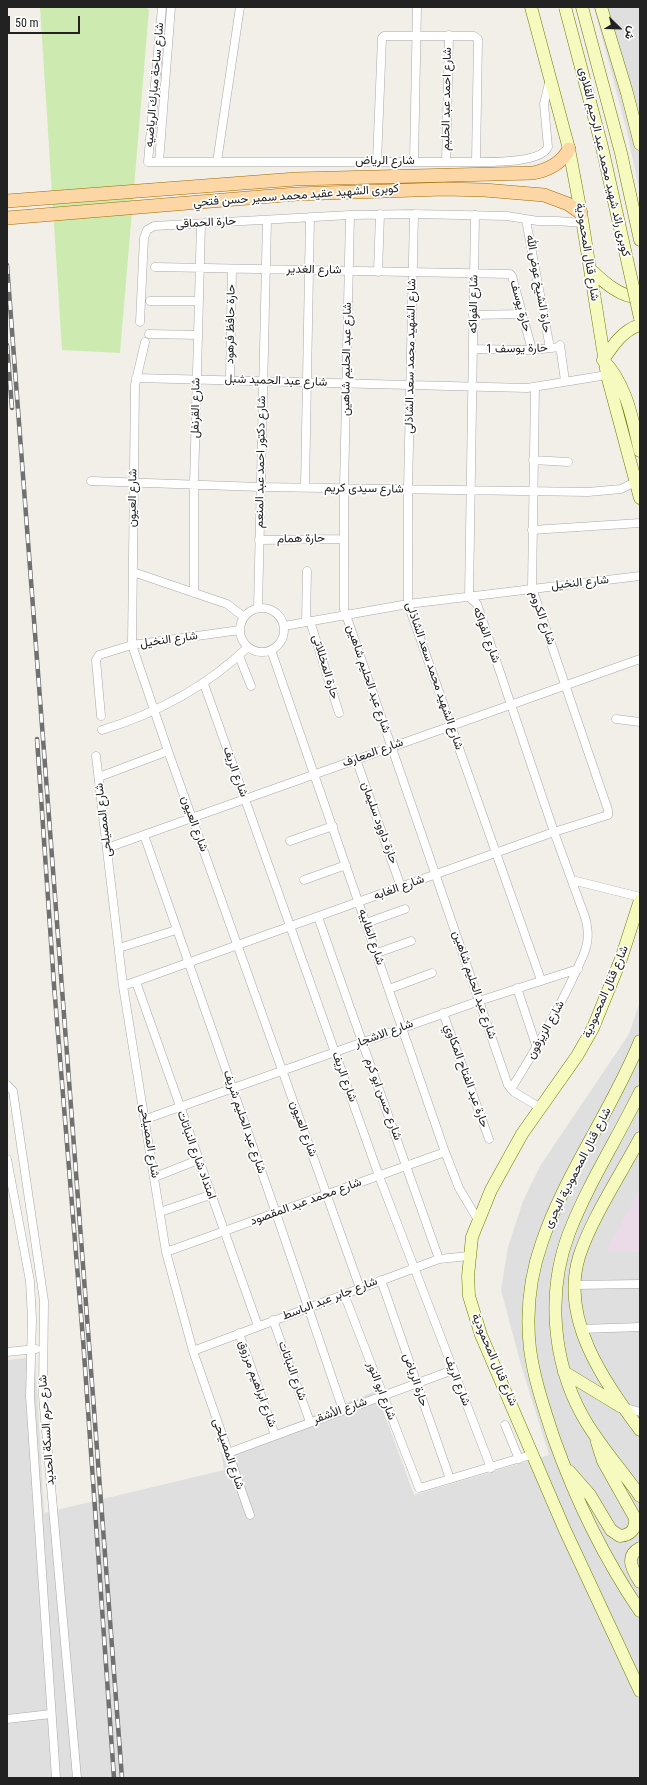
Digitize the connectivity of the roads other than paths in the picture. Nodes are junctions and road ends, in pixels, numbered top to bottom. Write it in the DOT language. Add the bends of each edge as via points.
graph roads {
  1 [pos="162,7"];
  2 [pos="172,7"];
  3 [pos="240,7"];
  4 [pos="417,7"];
  5 [pos="530,7"];
  6 [pos="539,7"];
  7 [pos="565,7"];
  8 [pos="582,7"];
  9 [pos="601,7"];
  10 [pos="535,21"];
  11 [pos="417,35"];
  12 [pos="449,35"];
  13 [pos="550,78"];
  14 [pos="640,144"];
  15 [pos="570,149"];
  16 [pos="377,161"];
  17 [pos="414,161"];
  18 [pos="148,162"];
  19 [pos="159,162"];
  20 [pos="217,162"];
  21 [pos="446,162"];
  22 [pos="476,162"];
  23 [pos="7,201"];
  24 [pos="380,214"];
  25 [pos="414,214"];
  26 [pos="350,215"];
  27 [pos="476,215"];
  28 [pos="310,217"];
  29 [pos="7,218"];
  30 [pos="582,218"];
  31 [pos="267,220"];
  32 [pos="526,220"];
  33 [pos="201,224"];
  34 [pos="640,240"];
  35 [pos="155,267"];
  36 [pos="200,268"];
  37 [pos="232,269"];
  38 [pos="265,270"];
  39 [pos="309,270"];
  40 [pos="591,270"];
  41 [pos="349,271"];
  42 [pos="378,272"];
  43 [pos="412,272"];
  44 [pos="474,274"];
  45 [pos="640,298"];
  46 [pos="150,300"];
  47 [pos="199,301"];
  48 [pos="522,314"];
  49 [pos="473,315"];
  50 [pos="640,318"];
  51 [pos="140,322"];
  52 [pos="640,325"];
  53 [pos="149,334"];
  54 [pos="198,335"];
  55 [pos="145,342"];
  56 [pos="550,348"];
  57 [pos="473,349"];
  58 [pos="532,350"];
  59 [pos="604,360"];
  60 [pos="607,375"];
  61 [pos="136,378"];
  62 [pos="197,380"];
  63 [pos="230,380"];
  64 [pos="263,381"];
  65 [pos="565,381"];
  66 [pos="307,382"];
  67 [pos="346,384"];
  68 [pos="411,384"];
  69 [pos="472,386"];
  70 [pos="535,387"];
  71 [pos="640,451"];
  72 [pos="533,460"];
  73 [pos="568,462"];
  74 [pos="91,481"];
  75 [pos="635,482"];
  76 [pos="133,483"];
  77 [pos="194,484"];
  78 [pos="260,486"];
  79 [pos="305,487"];
  80 [pos="344,488"];
  81 [pos="408,489"];
  82 [pos="471,491"];
  83 [pos="532,491"];
  84 [pos="640,498"];
  85 [pos="640,523"];
  86 [pos="532,530"];
  87 [pos="343,539"];
  88 [pos="259,540"];
  89 [pos="307,571"];
  90 [pos="133,572"];
  91 [pos="640,576"];
  92 [pos="532,588"];
  93 [pos="194,593"];
  94 [pos="469,597"];
  95 [pos="408,604"];
  96 [pos="258,608"];
  97 [pos="346,615"];
  98 [pos="244,617"];
  99 [pos="308,622"];
  100 [pos="284,626"];
  101 [pos="240,630"];
  102 [pos="132,645"];
  103 [pos="248,647"];
  104 [pos="271,650"];
  105 [pos="239,656"];
  106 [pos="640,659"];
  107 [pos="204,684"];
  108 [pos="251,686"];
  109 [pos="566,686"];
  110 [pos="510,706"];
  111 [pos="154,712"];
  112 [pos="339,714"];
  113 [pos="101,716"];
  114 [pos="616,719"];
  115 [pos="640,722"];
  116 [pos="451,726"];
  117 [pos="102,730"];
  118 [pos="391,747"];
  119 [pos="168,751"];
  120 [pos="96,756"];
  121 [pos="356,759"];
  122 [pos="315,774"];
  123 [pos="99,776"];
  124 [pos="245,799"];
  125 [pos="608,815"];
  126 [pos="192,818"];
  127 [pos="332,826"];
  128 [pos="554,832"];
  129 [pos="144,835"];
  130 [pos="290,841"];
  131 [pos="107,848"];
  132 [pos="496,853"];
  133 [pos="346,865"];
  134 [pos="435,875"];
  135 [pos="304,880"];
  136 [pos="572,880"];
  137 [pos="402,887"];
  138 [pos="640,897"];
  139 [pos="640,900"];
  140 [pos="359,902"];
  141 [pos="405,910"];
  142 [pos="318,917"];
  143 [pos="366,923"];
  144 [pos="290,927"];
  145 [pos="176,930"];
  146 [pos="411,941"];
  147 [pos="238,946"];
  148 [pos="119,948"];
  149 [pos="377,953"];
  150 [pos="188,963"];
  151 [pos="578,969"];
  152 [pos="432,973"];
  153 [pos="541,980"];
  154 [pos="136,982"];
  155 [pos="123,986"];
  156 [pos="517,988"];
  157 [pos="389,989"];
  158 [pos="479,1000"];
  159 [pos="443,1013"];
  160 [pos="402,1028"];
  161 [pos="363,1042"];
  162 [pos="640,1042"];
  163 [pos="537,1048"];
  164 [pos="335,1052"];
  165 [pos="282,1070"];
  166 [pos="7,1084"];
  167 [pos="232,1088"];
  168 [pos="511,1089"];
  169 [pos="640,1092"];
  170 [pos="179,1107"];
  171 [pos="539,1107"];
  172 [pos="146,1119"];
  173 [pos="640,1138"];
  174 [pos="489,1139"];
  175 [pos="445,1152"];
  176 [pos="7,1159"];
  177 [pos="198,1160"];
  178 [pos="407,1166"];
  179 [pos="379,1176"];
  180 [pos="155,1177"];
  181 [pos="210,1195"];
  182 [pos="327,1195"];
  183 [pos="160,1212"];
  184 [pos="276,1213"];
  185 [pos="478,1220"];
  186 [pos="223,1232"];
  187 [pos="166,1252"];
  188 [pos="469,1256"];
  189 [pos="439,1259"];
  190 [pos="413,1268"];
  191 [pos="381,1280"];
  192 [pos="640,1284"];
  193 [pos="574,1285"];
  194 [pos="360,1288"];
  195 [pos="344,1294"];
  196 [pos="307,1308"];
  197 [pos="273,1320"];
  198 [pos="258,1326"];
  199 [pos="640,1327"];
  200 [pos="581,1329"];
  201 [pos="239,1333"];
  202 [pos="43,1349"];
  203 [pos="32,1350"];
  204 [pos="193,1351"];
  205 [pos="7,1352"];
  206 [pos="453,1370"];
  207 [pos="564,1372"];
  208 [pos="416,1383"];
  209 [pos="383,1396"];
  210 [pos="623,1407"];
  211 [pos="343,1410"];
  212 [pos="640,1412"];
  213 [pos="310,1422"];
  214 [pos="505,1425"];
  215 [pos="640,1430"];
  216 [pos="276,1435"];
  217 [pos="596,1437"];
  218 [pos="228,1452"];
  219 [pos="534,1454"];
  220 [pos="519,1459"];
  221 [pos="491,1468"];
  222 [pos="565,1468"];
  223 [pos="450,1479"];
  224 [pos="640,1496"];
  225 [pos="250,1515"];
  226 [pos="640,1548"];
  227 [pos="640,1582"];
  228 [pos="640,1611"];
  229 [pos="640,1691"];
  230 [pos="51,1714"];
  231 [pos="7,1719"];
  232 [pos="56,1778"];
  233 [pos="76,1778"];
  1 -- 18 [label="street, شارع ساحة مبارك الرياضيه"];
  2 -- 19 [label="street, شارع ساحة مبارك الرياضيه"];
  3 -- 20 [label="street"];
  4 -- 11 [label="street"];
  5 -- 10 [label="main road, شارع قنال المحمودية"];
  6 -- 10 [label="main road"];
  7 -- 50 [label="main road, كوبرى رائد شهيد محمد عبد الرحيم القلاوى, bridge" via="602,147"];
  8 -- 34 [label="main road, كوبرى رائد شهيد محمد عبد الرحيم القلاوى" via="621,153"];
  9 -- 14 [label="main road"];
  10 -- 13 [label="main road, شارع قنال المحمودية"];
  11 -- 12 [label="street"];
  11 -- 16 [label="street" via="384,36 381,39"];
  11 -- 17 [label="street"];
  12 -- 21 [label="street, شارع احمد عبد الحليم"];
  12 -- 22 [label="street" via="474,36 478,39"];
  13 -- 15 [label="main road, شارع قنال المحمودية"];
  13 -- 22 [label="street, شارع الرياض" via="544,104 549,144 545,152 520,159"];
  15 -- 23 [label="main road, كوبرى الشهيد عقيد محمد سمير حسن فتحي" via="560,160 540,171 526,174 303,178"];
  15 -- 30 [label="main road, شارع قنال المحمودية"];
  16 -- 17 [label="street, شارع الرياض"];
  16 -- 20 [label="street, شارع الرياض"];
  17 -- 21 [label="street, شارع الرياض"];
  18 -- 19 [label="street, شارع الرياض"];
  19 -- 20 [label="street, شارع الرياض"];
  21 -- 22 [label="street, شارع الرياض"];
  24 -- 25 [label="street, حارة الحماقى"];
  24 -- 26 [label="street, حارة الحماقى"];
  24 -- 42 [label="street"];
  25 -- 27 [label="street, حارة الحماقى"];
  25 -- 43 [label="street, شارع الشهيد محمد سعد الشاذلى"];
  26 -- 28 [label="street, حارة الحماقى"];
  26 -- 41 [label="street, شارع عبد الحليم شاهين"];
  27 -- 32 [label="street" via="507,216"];
  27 -- 44 [label="street, شارع الفواكه"];
  28 -- 31 [label="street, حارة الحماقى"];
  28 -- 39 [label="street"];
  29 -- 30 [label="main road, كوبرى الشهيد عقيد محمد سمير حسن فتحي" via="331,192 444,189 553,197 568,204"];
  30 -- 32 [label="street"];
  30 -- 40 [label="main road, شارع قنال المحمودية"];
  31 -- 33 [label="street, حارة الحماقى"];
  31 -- 38 [label="street, شارع دكتور احمد عبد المنعم"];
  32 -- 56 [label="street, حارة الشيخ عوض الله"];
  33 -- 36 [label="street, شارع القرنفل"];
  33 -- 51 [label="street, حارة الحماقى" via="158,225 147,230 144,238"];
  35 -- 36 [label="street, شارع الغدير"];
  36 -- 37 [label="street, شارع الغدير"];
  36 -- 47 [label="street, شارع القرنفل"];
  37 -- 38 [label="street, شارع الغدير"];
  37 -- 63 [label="street, حارة حافظ فرهود"];
  38 -- 39 [label="street, شارع الغدير"];
  38 -- 64 [label="street, شارع دكتور احمد عبد المنعم"];
  39 -- 41 [label="street, شارع الغدير"];
  39 -- 66 [label="street"];
  40 -- 45 [label="main road" via="613,289"];
  40 -- 59 [label="main road, شارع قنال المحمودية"];
  41 -- 42 [label="street, شارع الغدير"];
  41 -- 67 [label="street, شارع عبد الحليم شاهين"];
  42 -- 43 [label="street, شارع الغدير"];
  43 -- 44 [label="street, شارع الغدير"];
  43 -- 68 [label="street, شارع الشهيد محمد سعد الشاذلى"];
  44 -- 48 [label="street, حارة يوسف" via="511,275"];
  44 -- 49 [label="street, شارع الفواكه"];
  46 -- 47 [label="street"];
  47 -- 54 [label="street, شارع القرنفل"];
  48 -- 49 [label="street"];
  48 -- 58 [label="street, حارة يوسف"];
  49 -- 57 [label="street, شارع الفواكه"];
  52 -- 59 [label="main road" via="626,331"];
  53 -- 54 [label="street"];
  54 -- 62 [label="street, شارع القرنفل"];
  55 -- 61 [label="street, شارع العيون"];
  56 -- 58 [label="street, حارة يوسف 1"];
  56 -- 65 [label="street, حارة يوسف 1" via="560,346"];
  57 -- 58 [label="street, حارة يوسف 1"];
  57 -- 69 [label="street, شارع الفواكه"];
  59 -- 60 [label="main road, شارع قنال المحمودية"];
  59 -- 71 [label="main road" via="624,391"];
  60 -- 65 [label="street, شارع عبد الحميد شبل"];
  60 -- 75 [label="main road, شارع قنال المحمودية"];
  61 -- 62 [label="street, شارع عبد الحميد شبل"];
  61 -- 76 [label="street, شارع العيون"];
  62 -- 63 [label="street, شارع عبد الحميد شبل"];
  62 -- 77 [label="street, شارع القرنفل"];
  63 -- 64 [label="street, شارع عبد الحميد شبل"];
  64 -- 66 [label="street, شارع عبد الحميد شبل"];
  64 -- 78 [label="street, شارع دكتور احمد عبد المنعم"];
  65 -- 70 [label="street, شارع عبد الحميد شبل"];
  66 -- 67 [label="street, شارع عبد الحميد شبل"];
  66 -- 79 [label="street"];
  67 -- 68 [label="street, شارع عبد الحميد شبل"];
  67 -- 80 [label="street, شارع عبد الحليم شاهين"];
  68 -- 69 [label="street, شارع عبد الحميد شبل"];
  68 -- 81 [label="street, شارع الشهيد محمد سعد الشاذلى"];
  69 -- 70 [label="street, شارع عبد الحميد شبل"];
  69 -- 82 [label="street, شارع الفواكه"];
  70 -- 72 [label="street, شارع الكروم"];
  72 -- 73 [label="street"];
  72 -- 83 [label="street, شارع الكروم"];
  74 -- 76 [label="street, شارع سيدى كريم"];
  75 -- 83 [label="street, شارع سيدى كريم" via="621,489 604,492"];
  75 -- 84 [label="main road, شارع قنال المحمودية"];
  76 -- 77 [label="street, شارع سيدى كريم"];
  76 -- 90 [label="street, شارع العيون"];
  77 -- 78 [label="street, شارع سيدى كريم"];
  77 -- 93 [label="street, شارع القرنفل"];
  78 -- 79 [label="street, شارع سيدى كريم"];
  78 -- 88 [label="street, شارع دكتور احمد عبد المنعم"];
  79 -- 80 [label="street, شارع سيدى كريم"];
  80 -- 81 [label="street, شارع سيدى كريم"];
  80 -- 87 [label="street, شارع عبد الحليم شاهين"];
  81 -- 82 [label="street, شارع سيدى كريم"];
  81 -- 95 [label="street, شارع الشهيد محمد سعد الشاذلى"];
  82 -- 83 [label="street, شارع سيدى كريم"];
  82 -- 94 [label="street, شارع الفواكه"];
  83 -- 86 [label="street, شارع الكروم"];
  85 -- 86 [label="street"];
  86 -- 92 [label="street, شارع الكروم"];
  87 -- 88 [label="street, حارة همام"];
  87 -- 97 [label="street, شارع عبد الحليم شاهين" via="343,602"];
  88 -- 96 [label="street, شارع دكتور احمد عبد المنعم"];
  89 -- 99 [label="street, حارة المخللاتى"];
  90 -- 93 [label="street"];
  90 -- 102 [label="street, شارع العيون"];
  91 -- 92 [label="street, شارع النخيل"];
  92 -- 94 [label="street, شارع النخيل"];
  92 -- 109 [label="street, شارع الكروم"];
  93 -- 98 [label="street" via="227,604"];
  94 -- 95 [label="street, شارع النخيل"];
  94 -- 110 [label="street, شارع الفواكه" via="477,604"];
  95 -- 97 [label="street, شارع النخيل"];
  95 -- 116 [label="street, شارع الشهيد محمد سعد الشاذلى"];
  96 -- 98 [label="street"];
  96 -- 100 [label="street" via="274,611"];
  97 -- 99 [label="street, شارع النخيل"];
  97 -- 118 [label="street, شارع عبد الحليم شاهين"];
  98 -- 101 [label="street"];
  99 -- 100 [label="street, شارع النخيل"];
  99 -- 112 [label="street, حارة المخللاتى"];
  100 -- 104 [label="street" via="280,642"];
  101 -- 102 [label="street, شارع النخيل"];
  101 -- 103 [label="street"];
  102 -- 111 [label="street, شارع العيون"];
  102 -- 113 [label="street, شارع النخيل" via="99,655 96,660"];
  103 -- 104 [label="street" via="259,652"];
  103 -- 105 [label="street"];
  104 -- 122 [label="street, شارع الطابيه"];
  105 -- 107 [label="street"];
  105 -- 108 [label="street"];
  106 -- 109 [label="street, شارع المعارف"];
  107 -- 111 [label="street"];
  107 -- 124 [label="street, شارع الريف"];
  109 -- 110 [label="street, شارع المعارف"];
  109 -- 125 [label="street, شارع الكروم"];
  110 -- 116 [label="street, شارع المعارف"];
  110 -- 128 [label="street, شارع الفواكه"];
  111 -- 117 [label="street"];
  111 -- 119 [label="street, شارع العيون"];
  114 -- 115 [label="street"];
  116 -- 118 [label="street, شارع المعارف"];
  116 -- 132 [label="street, شارع الشهيد محمد سعد الشاذلى"];
  118 -- 121 [label="street, شارع المعارف"];
  118 -- 134 [label="street, شارع عبد الحليم شاهين"];
  119 -- 123 [label="street"];
  119 -- 126 [label="street, شارع العيون"];
  120 -- 123 [label="street, شارع المصيلحى"];
  121 -- 122 [label="street, شارع المعارف"];
  121 -- 137 [label="street, حارة داوود سليمان"];
  122 -- 124 [label="street, شارع المعارف"];
  122 -- 127 [label="street, شارع الطابيه"];
  123 -- 131 [label="street, شارع المصيلحى"];
  124 -- 126 [label="street, شارع المعارف"];
  124 -- 144 [label="street, شارع الريف"];
  125 -- 128 [label="street, شارع الغابه"];
  126 -- 129 [label="street, شارع المعارف"];
  126 -- 147 [label="street, شارع العيون"];
  127 -- 130 [label="street"];
  127 -- 133 [label="street, شارع الطابيه"];
  128 -- 132 [label="street, شارع الغابه"];
  128 -- 136 [label="street, شارع الفواكه"];
  129 -- 131 [label="street, شارع المعارف"];
  129 -- 145 [label="street, شارع عبد الحليم شريف"];
  131 -- 148 [label="street, شارع المصيلحى"];
  132 -- 134 [label="street, شارع الغابه"];
  132 -- 153 [label="street, شارع الشهيد محمد سعد الشاذلى"];
  133 -- 135 [label="street"];
  133 -- 140 [label="street, شارع الطابيه"];
  134 -- 137 [label="street, شارع الغابه"];
  134 -- 158 [label="street, شارع عبد الحليم شاهين"];
  136 -- 138 [label="street"];
  136 -- 151 [label="street, شارع الفواكه" via="588,932 587,946"];
  137 -- 140 [label="street, شارع الغابه"];
  139 -- 171 [label="main road, شارع قنال المحمودية" via="614,978 593,1028 577,1056"];
  140 -- 142 [label="street, شارع الغابه"];
  140 -- 143 [label="street, شارع الطابيه"];
  141 -- 143 [label="street"];
  142 -- 144 [label="street, شارع الغابه"];
  142 -- 161 [label="street, شارع حسن ابو كرم"];
  143 -- 149 [label="street, شارع الطابيه"];
  144 -- 147 [label="street, شارع الغابه"];
  144 -- 164 [label="street, شارع الريف"];
  145 -- 148 [label="street"];
  145 -- 150 [label="street, شارع عبد الحليم شريف"];
  146 -- 149 [label="street"];
  147 -- 150 [label="street, شارع الغابه"];
  147 -- 165 [label="street, شارع العيون"];
  148 -- 155 [label="street, شارع المصيلحى"];
  149 -- 157 [label="street, شارع الطابيه"];
  150 -- 154 [label="street, شارع الغابه"];
  150 -- 167 [label="street, شارع عبد الحليم شريف"];
  151 -- 153 [label="street, شارع الاشجار"];
  151 -- 163 [label="street, شارع الزيزفون"];
  152 -- 157 [label="street"];
  153 -- 156 [label="street, شارع الاشجار"];
  154 -- 155 [label="street, شارع الغابه"];
  154 -- 170 [label="street, امتداد شارع النباتات"];
  155 -- 172 [label="street, شارع المصيلحى"];
  156 -- 158 [label="street, شارع الاشجار"];
  156 -- 163 [label="street"];
  157 -- 160 [label="street, شارع الطابيه"];
  158 -- 159 [label="street, شارع الاشجار"];
  158 -- 168 [label="street, شارع عبد الحليم شاهين"];
  159 -- 160 [label="street, شارع الاشجار"];
  159 -- 174 [label="street, حارة عبد الفتاح المكاوي"];
  160 -- 161 [label="street, شارع الاشجار"];
  160 -- 175 [label="street, شارع الطابيه"];
  161 -- 164 [label="street, شارع الاشجار"];
  161 -- 178 [label="street, شارع حسن ابو كرم"];
  162 -- 222 [label="main road, شارع قنال المحمودية البحرى" via="554,1211 541,1244 533,1278 529,1328 534,1370 544,1410"];
  163 -- 168 [label="street, شارع الزيزفون"];
  164 -- 165 [label="street, شارع الاشجار"];
  164 -- 179 [label="street, شارع الريف"];
  165 -- 167 [label="street, شارع الاشجار"];
  165 -- 182 [label="street, شارع العيون"];
  166 -- 202 [label="street, شارع حرم السكة الحديد" via="13,1091 44,1301"];
  167 -- 170 [label="street, شارع الاشجار"];
  167 -- 184 [label="street, شارع عبد الحليم شريف"];
  168 -- 171 [label="street"];
  169 -- 207 [label="main road, شارع قنال المحمودية البحرى" via="578,1212 562,1256 556,1294 556,1326"];
  170 -- 172 [label="street, شارع الاشجار"];
  170 -- 177 [label="street, امتداد شارع النباتات"];
  171 -- 185 [label="main road, شارع قنال المحمودية" via="506,1162"];
  172 -- 180 [label="street, شارع المصيلحى"];
  173 -- 193 [label="main road" via="587,1236 579,1257"];
  175 -- 178 [label="street, شارع محمد عبد المقصود"];
  175 -- 185 [label="street, شارع الطابيه" via="459,1188"];
  176 -- 203 [label="street, شارع حرم السكة الحديد" via="30,1281"];
  177 -- 180 [label="street"];
  177 -- 181 [label="street, امتداد شارع النباتات"];
  178 -- 179 [label="street, شارع محمد عبد المقصود"];
  178 -- 189 [label="street, شارع حسن ابو كرم"];
  179 -- 182 [label="street, شارع محمد عبد المقصود"];
  179 -- 190 [label="street, شارع الريف"];
  180 -- 183 [label="street, شارع المصيلحى"];
  181 -- 183 [label="street"];
  181 -- 186 [label="street, امتداد شارع النباتات"];
  182 -- 184 [label="street, شارع محمد عبد المقصود"];
  182 -- 194 [label="street, شارع العيون"];
  183 -- 187 [label="street, شارع المصيلحى"];
  184 -- 186 [label="street, شارع محمد عبد المقصود"];
  184 -- 196 [label="street, شارع عبد الحليم شريف"];
  185 -- 188 [label="main road, شارع قنال المحمودية"];
  186 -- 187 [label="street, شارع محمد عبد المقصود"];
  186 -- 198 [label="street, امتداد شارع النباتات"];
  187 -- 204 [label="street, شارع المصيلحى"];
  188 -- 189 [label="street, شارع جابر عبد الباسط"];
  188 -- 219 [label="main road, شارع قنال المحمودية" via="468,1276 474,1316"];
  189 -- 190 [label="street, شارع جابر عبد الباسط"];
  190 -- 191 [label="street, شارع جابر عبد الباسط"];
  190 -- 206 [label="street, شارع الريف"];
  191 -- 194 [label="street, شارع جابر عبد الباسط"];
  191 -- 208 [label="street, حارة الرياض"];
  192 -- 193 [label="street"];
  193 -- 200 [label="main road" via="575,1307"];
  194 -- 195 [label="street, شارع جابر عبد الباسط"];
  195 -- 196 [label="street, شارع جابر عبد الباسط"];
  195 -- 209 [label="street, شارع ابو النور"];
  196 -- 197 [label="street, شارع جابر عبد الباسط"];
  196 -- 211 [label="street, شارع عبد الحليم شريف"];
  197 -- 198 [label="street, شارع جابر عبد الباسط"];
  197 -- 213 [label="street, شارع النباتات"];
  198 -- 201 [label="street, شارع جابر عبد الباسط"];
  199 -- 200 [label="street"];
  200 -- 210 [label="main road"];
  201 -- 204 [label="street, شارع جابر عبد الباسط"];
  201 -- 216 [label="street, شارع ابراهيم مرزوق"];
  202 -- 203 [label="street"];
  202 -- 233 [label="street, شارع حرم السكة الحديد" via="43,1396"];
  203 -- 205 [label="street"];
  203 -- 230 [label="street, شارع حرم السكة الحديد" via="30,1396"];
  204 -- 218 [label="street, شارع المصيلحى"];
  206 -- 208 [label="street, شارع الأشقر"];
  206 -- 221 [label="street, شارع الريف"];
  207 -- 210 [label="main road"];
  207 -- 217 [label="main road, شارع قنال المحمودية البحرى" via="577,1405"];
  208 -- 209 [label="street, شارع الأشقر"];
  208 -- 223 [label="street, حارة الرياض"];
  209 -- 211 [label="street, شارع الأشقر"];
  209 -- 223 [label="street, شارع ابو النور" via="421,1487"];
  210 -- 212 [label="street"];
  210 -- 215 [label="main road"];
  211 -- 213 [label="street, شارع الأشقر"];
  213 -- 216 [label="street, شارع الأشقر"];
  214 -- 220 [label="street"];
  216 -- 218 [label="street, شارع الأشقر"];
  217 -- 222 [label="main road" via="603,1461 635,1518 634,1528 630,1533 620,1536 611,1530 590,1495"];
  217 -- 224 [label="main road, شارع قنال المحمودية البحرى"];
  218 -- 225 [label="street, شارع المصيلحى"];
  219 -- 220 [label="street"];
  219 -- 229 [label="main road, شارع قنال المحمودية" via="564,1528"];
  220 -- 221 [label="street"];
  221 -- 223 [label="street"];
  222 -- 228 [label="main road, شارع قنال المحمودية البحرى" via="595,1536"];
  226 -- 227 [label="main road" via="631,1559 632,1568"];
  230 -- 231 [label="street"];
  230 -- 232 [label="street, شارع حرم السكة الحديد"];
}
